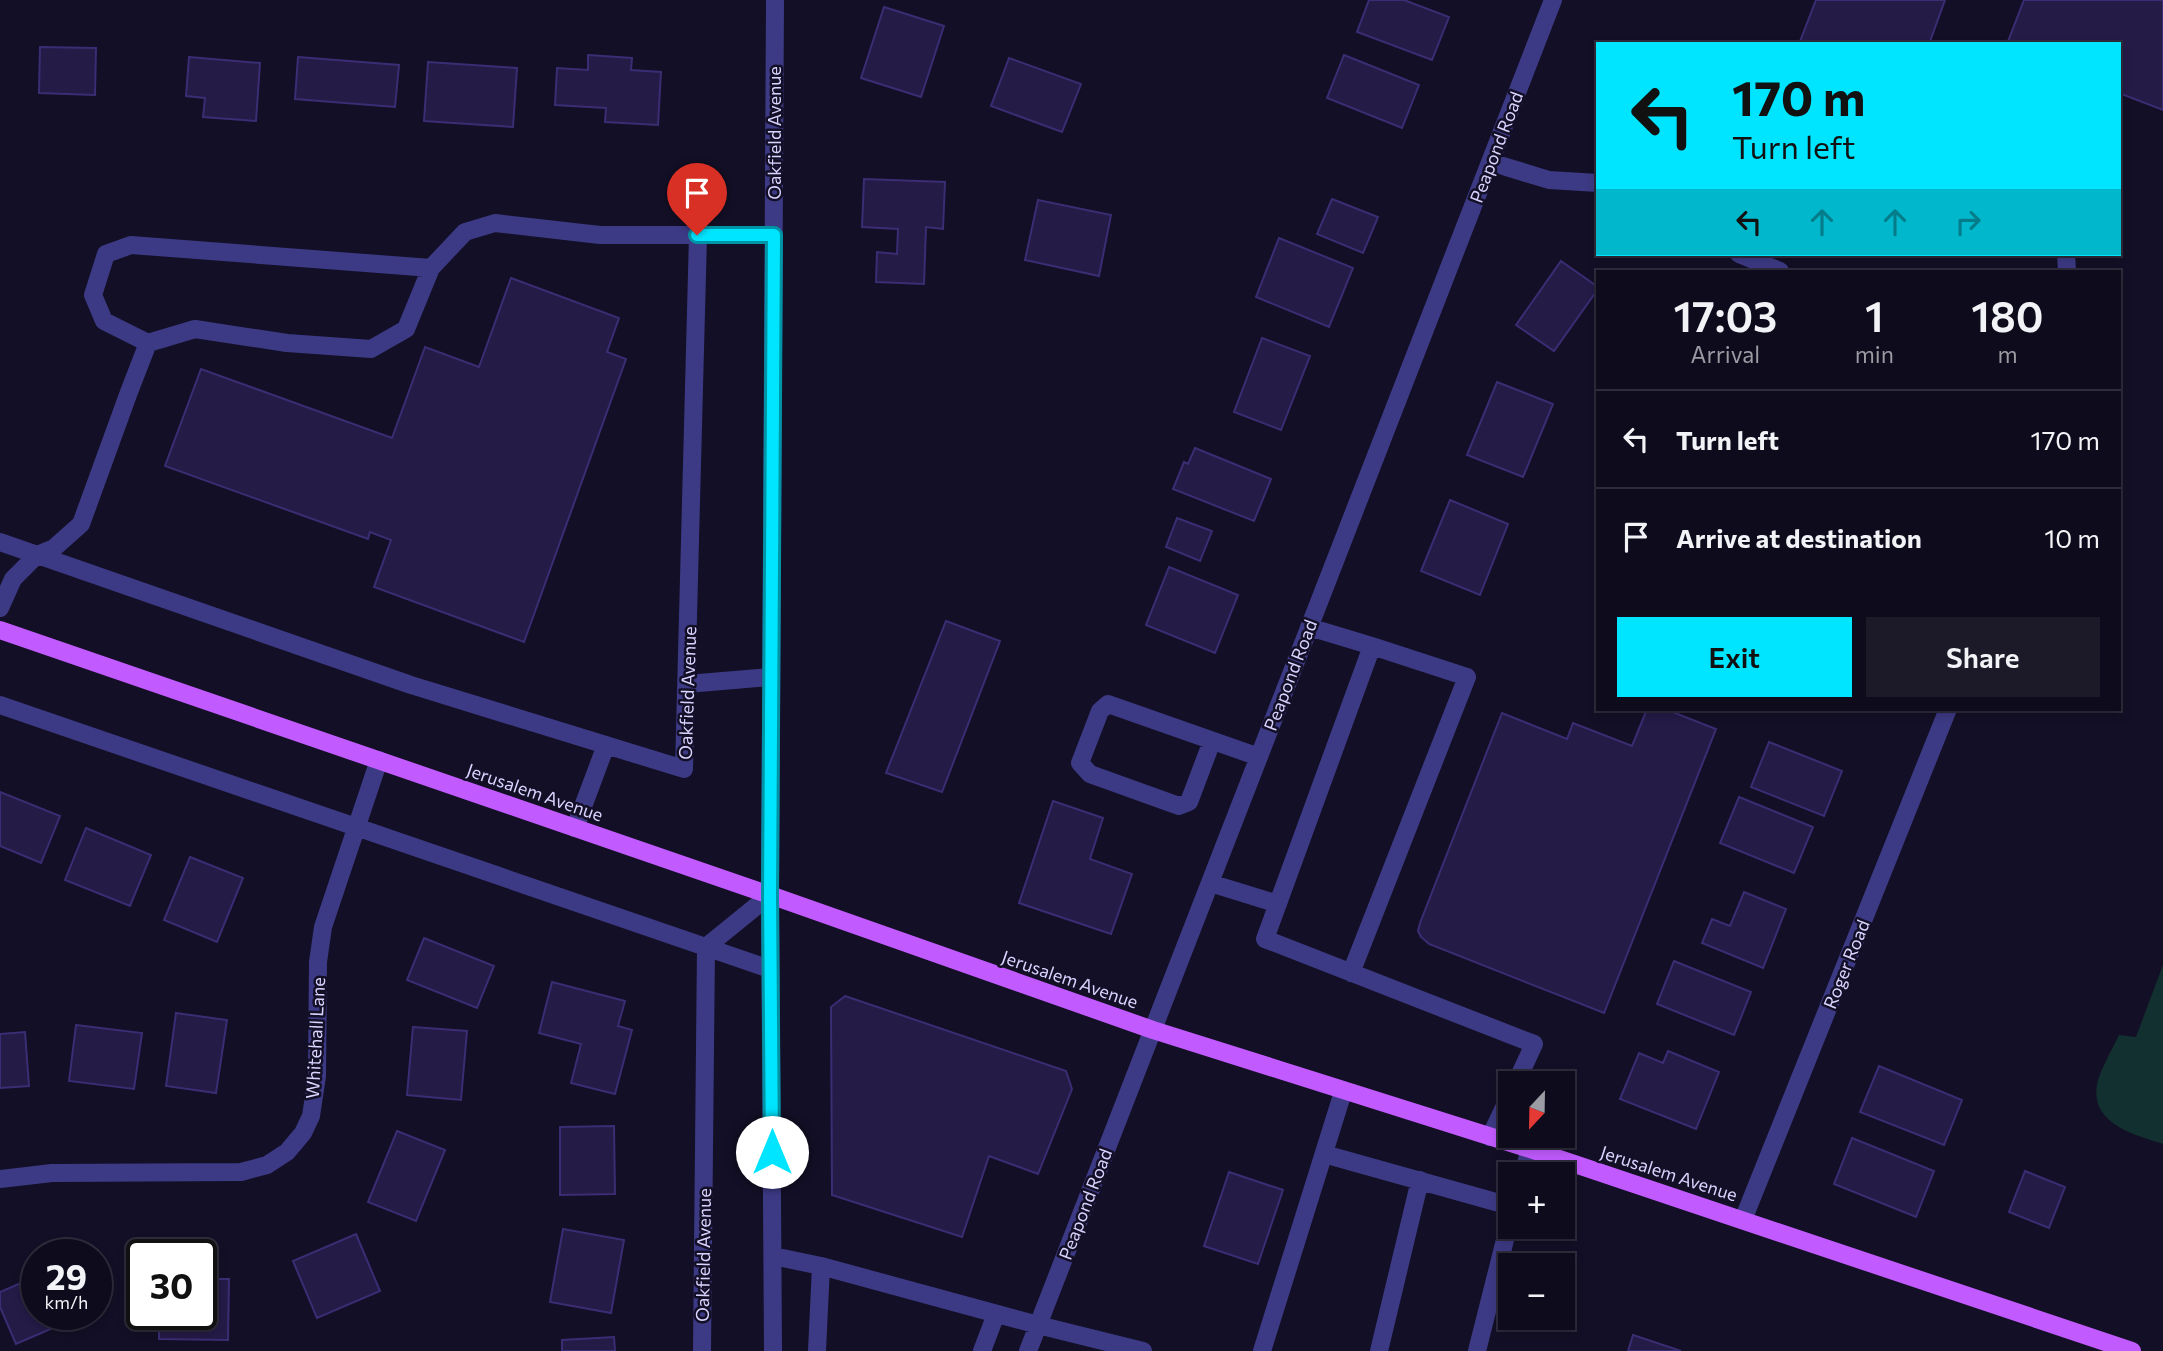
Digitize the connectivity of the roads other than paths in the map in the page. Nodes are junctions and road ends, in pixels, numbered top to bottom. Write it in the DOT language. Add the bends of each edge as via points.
graph roads {
  1 [pos="775,0"];
  2 [pos="1553,0"];
  3 [pos="1490,162"];
  4 [pos="1596,183"];
  5 [pos="699,197"];
  6 [pos="697,235"];
  7 [pos="774,235"];
  8 [pos="1744,256"];
  9 [pos="431,268"];
  10 [pos="1778,270"];
  11 [pos="148,344"];
  12 [pos="0,542"];
  13 [pos="37,555"];
  14 [pos="0,608"];
  15 [pos="1309,627"];
  16 [pos="0,630"];
  17 [pos="1372,646"];
  18 [pos="771,677"];
  19 [pos="687,684"];
  20 [pos="0,705"];
  21 [pos="1947,711"];
  22 [pos="1212,741"];
  23 [pos="606,745"];
  24 [pos="1259,757"];
  25 [pos="379,760"];
  26 [pos="356,827"];
  27 [pos="575,828"];
  28 [pos="1210,883"];
  29 [pos="770,895"];
  30 [pos="1278,904"];
  31 [pos="706,947"];
  32 [pos="770,969"];
  33 [pos="1351,973"];
  34 [pos="1153,1030"];
  35 [pos="1522,1071"];
  36 [pos="1343,1091"];
  37 [pos="1498,1120"];
  38 [pos="1490,1137"];
  39 [pos="1530,1149"];
  40 [pos="1324,1154"];
  41 [pos="1526,1162"];
  42 [pos="0,1179"];
  43 [pos="1420,1180"];
  44 [pos="1498,1203"];
  45 [pos="1743,1220"];
  46 [pos="1505,1239"];
  47 [pos="773,1256"];
  48 [pos="821,1266"];
  49 [pos="996,1314"];
  50 [pos="1038,1325"];
  51 [pos="702,1351"];
  52 [pos="773,1351"];
  53 [pos="817,1351"];
  54 [pos="982,1351"];
  55 [pos="1028,1351"];
  56 [pos="1143,1351"];
  57 [pos="1262,1351"];
  58 [pos="1379,1351"];
  59 [pos="1477,1351"];
  60 [pos="2132,1351"];
  1 -- 7 [label="street, Oakfield Avenue"];
  2 -- 3 [label="street, Peapond Road"];
  3 -- 4 [label="street" via="1549,180"];
  3 -- 15 [label="street, Peapond Road"];
  5 -- 6 [label="street, Oakfield Avenue"];
  6 -- 7 [label="street"];
  6 -- 9 [label="street" via="600,235 495,223 465,232"];
  6 -- 19 [label="street, Oakfield Avenue"];
  7 -- 18 [label="street, Oakfield Avenue"];
  8 -- 10 [label="street"];
  9 -- 11 [label="street" via="406,329 372,349 195,329"];
  9 -- 11 [label="street" via="131,245 106,254 93,295 104,321"];
  11 -- 13 [label="street" via="81,524 54,548"];
  12 -- 13 [label="street"];
  13 -- 14 [label="street" via="13,579"];
  13 -- 23 [label="street" via="411,685"];
  15 -- 17 [label="street"];
  15 -- 24 [label="street, Peapond Road"];
  16 -- 25 [label="main road, Jerusalem Avenue"];
  17 -- 30 [label="street"];
  17 -- 33 [label="street" via="1467,677"];
  18 -- 19 [label="street"];
  18 -- 29 [label="street, Oakfield Avenue"];
  19 -- 23 [label="street, Oakfield Avenue" via="684,769"];
  20 -- 26 [label="street"];
  21 -- 45 [label="street, Roger Road"];
  22 -- 22 [label="street" via="1108,704 1100,711 1080,762 1090,774 1179,806 1189,802"];
  22 -- 24 [label="street"];
  23 -- 27 [label="street"];
  24 -- 28 [label="street, Peapond Road"];
  25 -- 26 [label="street, Whitehall Lane"];
  25 -- 27 [label="main road, Jerusalem Avenue"];
  26 -- 31 [label="street"];
  26 -- 42 [label="street, Whitehall Lane" via="323,927 311,1116 287,1152 267,1165 242,1172 52,1173"];
  27 -- 29 [label="main road, Jerusalem Avenue"];
  28 -- 30 [label="street"];
  28 -- 34 [label="street, Peapond Road"];
  29 -- 31 [label="street"];
  29 -- 32 [label="street, Oakfield Avenue"];
  29 -- 34 [label="main road, Jerusalem Avenue"];
  30 -- 33 [label="street" via="1265,939"];
  31 -- 32 [label="street"];
  31 -- 51 [label="street, Oakfield Avenue"];
  32 -- 47 [label="street, Oakfield Avenue"];
  33 -- 35 [label="street" via="1534,1044"];
  34 -- 36 [label="main road, Jerusalem Avenue"];
  34 -- 50 [label="street, Peapond Road"];
  36 -- 38 [label="main road, Jerusalem Avenue"];
  36 -- 40 [label="street"];
  37 -- 38 [label="street"];
  38 -- 39 [label="main road, Jerusalem Avenue"];
  39 -- 41 [label="street"];
  39 -- 45 [label="main road, Jerusalem Avenue"];
  40 -- 43 [label="street"];
  40 -- 57 [label="street"];
  43 -- 44 [label="street"];
  43 -- 58 [label="street"];
  45 -- 60 [label="main road, Jerusalem Avenue"];
  46 -- 59 [label="street"];
  47 -- 48 [label="street"];
  47 -- 52 [label="street, Oakfield Avenue"];
  48 -- 49 [label="street"];
  48 -- 53 [label="street"];
  49 -- 50 [label="street"];
  49 -- 54 [label="street"];
  50 -- 55 [label="street, Peapond Road"];
  50 -- 56 [label="street"];
}
